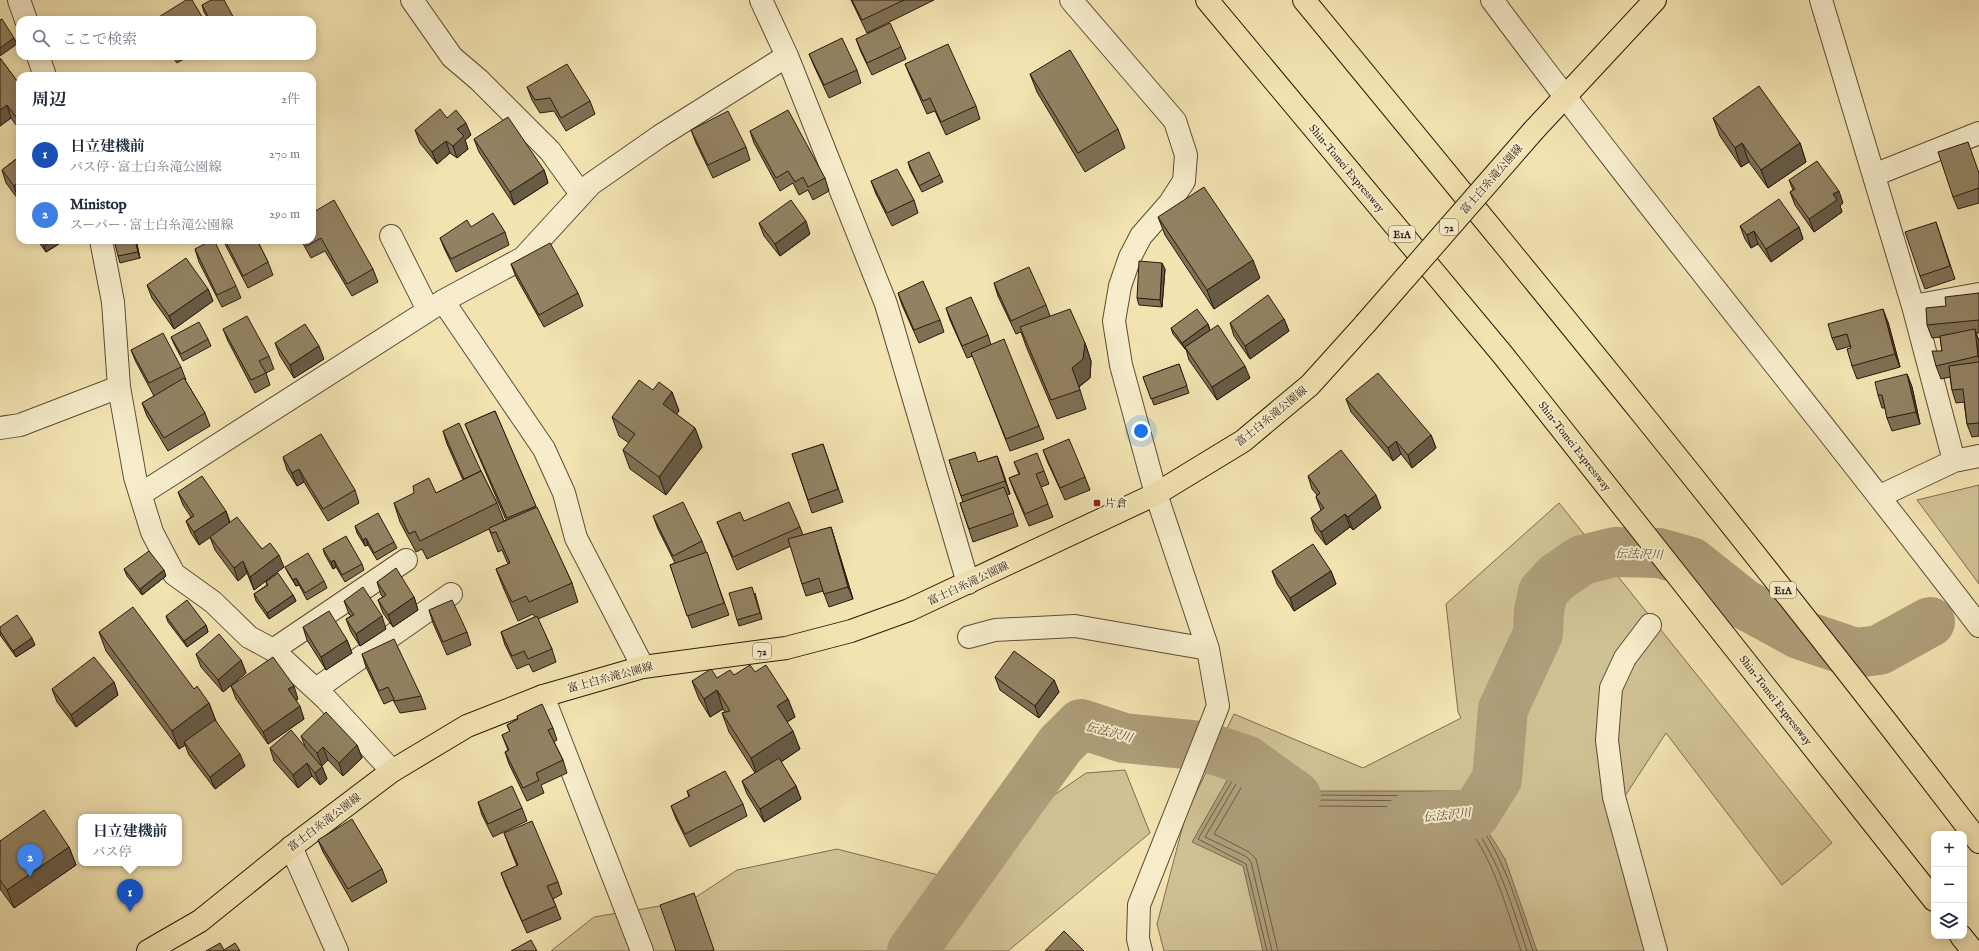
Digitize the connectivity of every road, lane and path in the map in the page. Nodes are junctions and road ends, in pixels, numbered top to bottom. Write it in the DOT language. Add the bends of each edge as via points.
graph roads {
  1 [pos="19,0"];
  2 [pos="412,0"];
  3 [pos="761,0"];
  4 [pos="1071,0"];
  5 [pos="1207,0"];
  6 [pos="1304,0"];
  7 [pos="1492,0"];
  8 [pos="1655,0"];
  9 [pos="1821,0"];
  10 [pos="25,16"];
  11 [pos="787,56"];
  12 [pos="39,60"];
  13 [pos="44,72"];
  14 [pos="1564,96"];
  15 [pos="1979,132"];
  16 [pos="1874,175"];
  17 [pos="581,194"];
  18 [pos="391,236"];
  19 [pos="103,244"];
  20 [pos="1979,294"];
  21 [pos="435,305"];
  22 [pos="1913,306"];
  23 [pos="119,387"];
  24 [pos="0,428"];
  25 [pos="1979,456"];
  26 [pos="1954,461"];
  27 [pos="141,494"];
  28 [pos="1156,494"];
  29 [pos="1880,496"];
  30 [pos="406,560"];
  31 [pos="968,583"];
  32 [pos="451,594"];
  33 [pos="1650,625"];
  34 [pos="1979,626"];
  35 [pos="968,637"];
  36 [pos="1208,648"];
  37 [pos="273,650"];
  38 [pos="643,667"];
  39 [pos="316,689"];
  40 [pos="543,696"];
  41 [pos="392,771"];
  42 [pos="1979,842"];
  43 [pos="291,847"];
  44 [pos="1931,896"];
  45 [pos="1963,939"];
  46 [pos="148,951"];
  47 [pos="337,951"];
  48 [pos="642,951"];
  49 [pos="1141,951"];
  50 [pos="1656,951"];
  51 [pos="1973,951"];
  1 -- 10 [label="street"];
  2 -- 17 [label="street" via="452,57 480,80 550,150"];
  3 -- 11 [label="street"];
  4 -- 28 [label="street" via="1175,121 1186,155 1184,181 1169,204 1141,236 1130,257 1120,286 1114,321 1121,365"];
  5 -- 44 [label="main road, Shin-Tomei Expressway / E1A" via="1503,355"];
  6 -- 42 [label="main road, E1A" via="1660,434"];
  7 -- 14 [label="street"];
  8 -- 14 [label="main road, 富士白糸滝公園線 / 72"];
  9 -- 16 [label="street"];
  11 -- 17 [label="street" via="660,136 591,184"];
  11 -- 31 [label="street" via="886,304"];
  12 -- 13 [label="street"];
  14 -- 28 [label="main road, 富士白糸滝公園線 / 72, bridge" via="1310,385 1243,441"];
  14 -- 29 [label="street"];
  15 -- 16 [label="street"];
  16 -- 22 [label="street"];
  17 -- 21 [label="street" via="523,258"];
  18 -- 21 [label="street"];
  19 -- 23 [label="street" via="113,302"];
  20 -- 22 [label="street"];
  21 -- 27 [label="street"];
  21 -- 38 [label="street" via="544,448 564,493 576,538"];
  22 -- 26 [label="street"];
  23 -- 24 [label="street" via="20,425"];
  23 -- 27 [label="street" via="135,477"];
  25 -- 26 [label="street"];
  26 -- 29 [label="street"];
  27 -- 37 [label="street" via="152,532 174,574 213,602 249,637"];
  28 -- 31 [label="main road, 富士白糸滝公園線 / 72"];
  28 -- 36 [label="street"];
  29 -- 34 [label="street"];
  30 -- 37 [label="street"];
  31 -- 38 [label="main road, 富士白糸滝公園線 / 72" via="909,610 858,628 786,648"];
  32 -- 39 [label="street"];
  33 -- 50 [label="street" via="1625,658 1611,688 1607,740 1614,797"];
  35 -- 36 [label="street" via="995,630 1075,626"];
  36 -- 49 [label="street" via="1218,706 1139,904 1138,939"];
  37 -- 39 [label="street"];
  38 -- 40 [label="main road, 富士白糸滝公園線 / 72"];
  39 -- 41 [label="street"];
  40 -- 41 [label="main road, 富士白糸滝公園線 / 72" via="467,726"];
  40 -- 48 [label="street"];
  41 -- 43 [label="main road, 富士白糸滝公園線 / 72"];
  43 -- 46 [label="main road, 富士白糸滝公園線 / 72" via="200,921"];
  43 -- 47 [label="street"];
  45 -- 51 [label="main road"];
}
